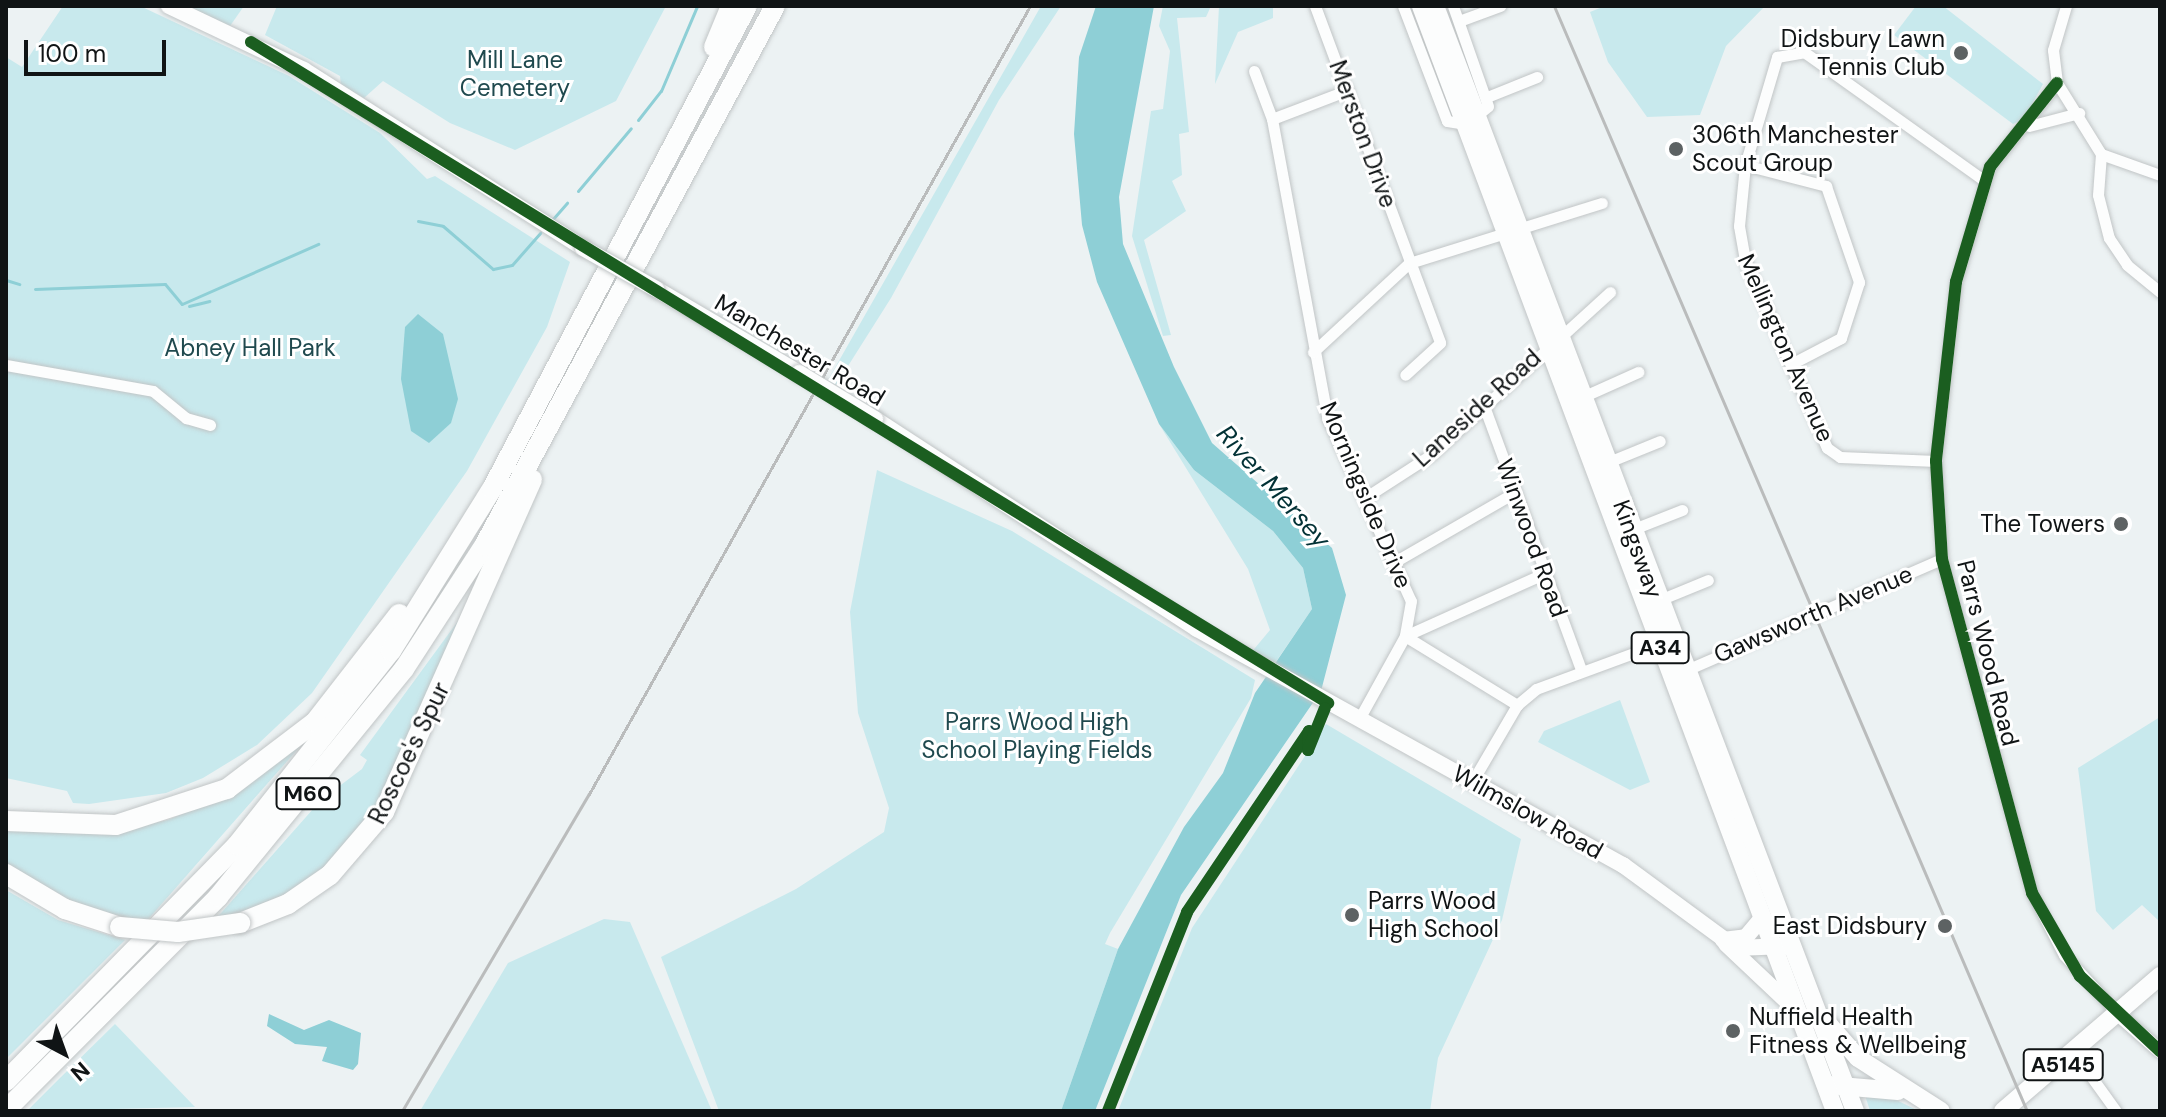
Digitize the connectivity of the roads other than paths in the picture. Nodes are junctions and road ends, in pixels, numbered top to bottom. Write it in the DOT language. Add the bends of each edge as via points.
graph roads {
  1 [pos="169,6"];
  2 [pos="731,6"];
  3 [pos="747,6"];
  4 [pos="775,6"];
  5 [pos="788,6"];
  6 [pos="1315,6"];
  7 [pos="1403,6"];
  8 [pos="1421,6"];
  9 [pos="1435,6"];
  10 [pos="1453,6"];
  11 [pos="1500,6"];
  12 [pos="2066,6"];
  13 [pos="1459,21"];
  14 [pos="1254,71"];
  15 [pos="1537,77"];
  16 [pos="2057,83"];
  17 [pos="703,86"];
  18 [pos="1348,90"];
  19 [pos="723,95"];
  20 [pos="1487,97"];
  21 [pos="2079,113"];
  22 [pos="1272,119"];
  23 [pos="1472,121"];
  24 [pos="2018,131"];
  25 [pos="2101,154"];
  26 [pos="1745,165"];
  27 [pos="2160,175"];
  28 [pos="1985,181"];
  29 [pos="1602,203"];
  30 [pos="1512,234"];
  31 [pos="1409,263"];
  32 [pos="1610,292"];
  33 [pos="2160,292"];
  34 [pos="1552,341"];
  35 [pos="1313,352"];
  36 [pos="1791,364"];
  37 [pos="6,365"];
  38 [pos="1638,372"];
  39 [pos="1405,375"];
  40 [pos="1580,398"];
  41 [pos="1484,406"];
  42 [pos="210,425"];
  43 [pos="549,429"];
  44 [pos="1660,441"];
  45 [pos="1936,461"];
  46 [pos="1606,463"];
  47 [pos="492,489"];
  48 [pos="1514,493"];
  49 [pos="1366,497"];
  50 [pos="1682,510"];
  51 [pos="1631,530"];
  52 [pos="1942,559"];
  53 [pos="1396,561"];
  54 [pos="1545,573"];
  55 [pos="1708,580"];
  56 [pos="1656,601"];
  57 [pos="1405,636"];
  58 [pos="1658,644"];
  59 [pos="1581,670"];
  60 [pos="1684,671"];
  61 [pos="1323,701"];
  62 [pos="1517,705"];
  63 [pos="1359,719"];
  64 [pos="1472,782"];
  65 [pos="6,821"];
  66 [pos="6,874"];
  67 [pos="1763,917"];
  68 [pos="1723,940"];
  69 [pos="1784,946"];
  70 [pos="2160,976"];
  71 [pos="1797,1011"];
  72 [pos="1818,1013"];
  73 [pos="2118,1014"];
  74 [pos="2160,1051"];
  75 [pos="2075,1054"];
  76 [pos="6,1081"];
  77 [pos="1834,1084"];
  78 [pos="1909,1093"];
  79 [pos="6,1110"];
  80 [pos="1835,1111"];
  81 [pos="1855,1111"];
  82 [pos="1941,1111"];
  83 [pos="2003,1111"];
  84 [pos="2116,1111"];
  1 -- 61 [label="main road, Manchester Road, bridge" via="335,89 583,248 875,419 983,496"];
  2 -- 17 [label="highway, M60"];
  3 -- 17 [label="highway, M60"];
  4 -- 19 [label="highway, M60"];
  5 -- 19 [label="highway, M60"];
  6 -- 18 [label="street, Merston Drive"];
  7 -- 23 [label="street" via="1447,121"];
  8 -- 23 [label="main road, Kingsway / A34"];
  9 -- 23 [label="main road, Kingsway / A34"];
  10 -- 13 [label="street"];
  11 -- 13 [label="street"];
  12 -- 16 [label="street" via="2053,50"];
  13 -- 20 [label="street"];
  14 -- 22 [label="street, Morningside Drive"];
  15 -- 20 [label="street"];
  16 -- 21 [label="street"];
  16 -- 24 [label="street, Parrs Wood Road"];
  17 -- 47 [label="highway, M60"];
  18 -- 22 [label="street"];
  18 -- 31 [label="street, Merston Drive"];
  19 -- 43 [label="highway, M60"];
  20 -- 23 [label="street"];
  21 -- 24 [label="street"];
  21 -- 25 [label="street"];
  22 -- 35 [label="street, Morningside Drive"];
  23 -- 30 [label="main road, Kingsway / A34"];
  24 -- 28 [label="street, Parrs Wood Road"];
  25 -- 27 [label="street"];
  25 -- 33 [label="street" via="2098,195 2109,238 2127,265"];
  26 -- 28 [label="street, Mellington Avenue" via="1773,67 1794,51"];
  26 -- 36 [label="street, Mellington Avenue" via="1741,245"];
  26 -- 36 [label="street" via="1826,186 1859,282 1841,338"];
  28 -- 45 [label="street, Parrs Wood Road" via="1956,282"];
  29 -- 30 [label="street"];
  30 -- 31 [label="street" via="1462,243"];
  30 -- 34 [label="main road, Kingsway / A34"];
  31 -- 35 [label="street"];
  31 -- 39 [label="street, Merston Drive" via="1440,343"];
  32 -- 34 [label="street, Laneside Road"];
  34 -- 40 [label="main road, Kingsway / A34"];
  34 -- 41 [label="street, Laneside Road"];
  34 -- 58 [label="main road, Kingsway / A34"];
  35 -- 49 [label="street, Morningside Drive" via="1327,417"];
  36 -- 45 [label="street, Mellington Avenue" via="1821,438 1840,457"];
  37 -- 42 [label="street" via="153,391 186,418"];
  38 -- 40 [label="street"];
  40 -- 46 [label="main road, Kingsway / A34"];
  41 -- 48 [label="street, Winwood Road"];
  41 -- 49 [label="street, Laneside Road" via="1431,455"];
  43 -- 66 [label="highway, Roscoe's Spur / M60, bridge" via="520,516 384,812 352,855 315,887 240,923 178,932 120,927 65,909"];
  43 -- 79 [label="highway, M60" via="447,607 329,768 218,897"];
  44 -- 46 [label="street"];
  45 -- 52 [label="street, Parrs Wood Road"];
  46 -- 51 [label="main road, Kingsway / A34"];
  47 -- 65 [label="highway, M60" via="332,703 249,777 143,821 86,828"];
  47 -- 76 [label="highway, M60" via="391,651 277,799"];
  48 -- 53 [label="street"];
  48 -- 54 [label="street, Winwood Road"];
  49 -- 53 [label="street, Morningside Drive"];
  50 -- 51 [label="street"];
  51 -- 56 [label="main road, Kingsway / A34"];
  52 -- 60 [label="street, Gawsworth Avenue"];
  52 -- 73 [label="street, Parrs Wood Road" via="2032,893 2064,955"];
  53 -- 57 [label="street, Morningside Drive" via="1411,601"];
  54 -- 57 [label="street"];
  54 -- 59 [label="street, Winwood Road"];
  55 -- 56 [label="street"];
  56 -- 60 [label="main road, Kingsway / A34"];
  57 -- 62 [label="street"];
  57 -- 63 [label="street, Morningside Drive"];
  58 -- 59 [label="street"];
  58 -- 67 [label="main road, Kingsway / A34"];
  59 -- 62 [label="street"];
  60 -- 69 [label="main road, Kingsway / A34"];
  61 -- 63 [label="main road, Wilmslow Road"];
  62 -- 64 [label="street"];
  63 -- 64 [label="main road, Wilmslow Road"];
  64 -- 68 [label="main road, Wilmslow Road" via="1623,865"];
  67 -- 68 [label="main road" via="1746,937"];
  67 -- 69 [label="main road, Kingsway / A34"];
  68 -- 69 [label="main road, Wilmslow Road" via="1752,951"];
  68 -- 71 [label="main road, Wilmslow Road"];
  69 -- 71 [label="main road, Kingsway / A34"];
  69 -- 72 [label="main road, Kingsway / A34"];
  70 -- 73 [label="main road, A5145"];
  71 -- 77 [label="main road, Kingsway / A34"];
  72 -- 77 [label="main road, Kingsway / A34"];
  72 -- 78 [label="main road" via="1858,1058"];
  73 -- 74 [label="street, Parrs Wood Road"];
  73 -- 75 [label="main road, A5145"];
  75 -- 83 [label="main road, A5145"];
  75 -- 84 [label="street"];
  77 -- 78 [label="main road"];
  77 -- 80 [label="main road, Kingsway / A34"];
  77 -- 81 [label="main road, Kingsway / A34"];
  78 -- 82 [label="main road"];
}
